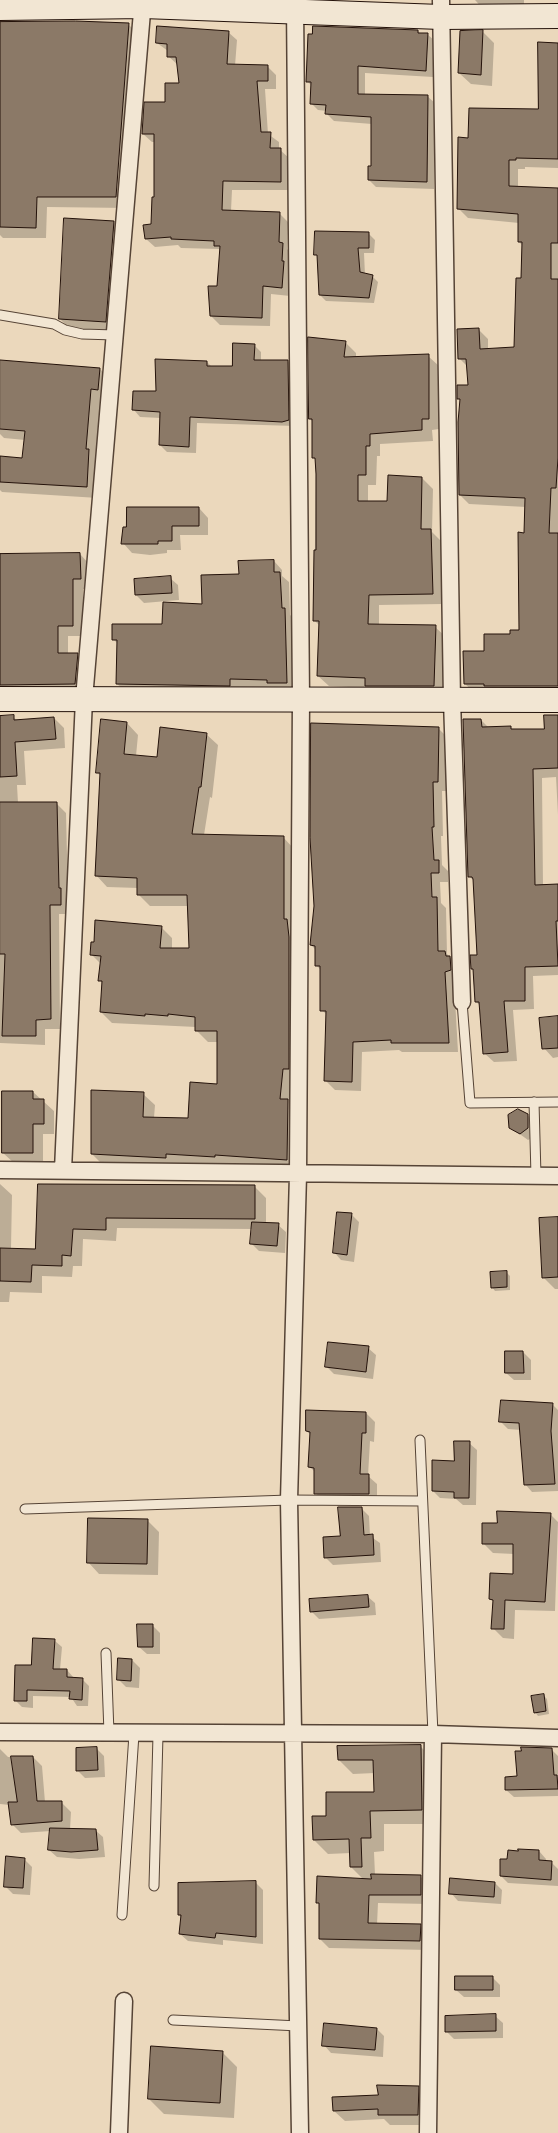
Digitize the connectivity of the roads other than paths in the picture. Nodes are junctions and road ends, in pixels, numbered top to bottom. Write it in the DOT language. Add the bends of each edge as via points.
graph roads {
  1 [pos="143,3"];
  2 [pos="295,6"];
  3 [pos="0,8"];
  4 [pos="441,8"];
  5 [pos="558,16"];
  6 [pos="0,315"];
  7 [pos="115,335"];
  8 [pos="0,699"];
  9 [pos="84,699"];
  10 [pos="301,699"];
  11 [pos="452,700"];
  12 [pos="558,700"];
  13 [pos="462,1002"];
  14 [pos="534,1102"];
  15 [pos="558,1102"];
  16 [pos="0,1170"];
  17 [pos="62,1170"];
  18 [pos="298,1175"];
  19 [pos="536,1176"];
  20 [pos="558,1176"];
  21 [pos="420,1440"];
  22 [pos="289,1500"];
  23 [pos="422,1501"];
  24 [pos="25,1509"];
  25 [pos="106,1652"];
  26 [pos="0,1732"];
  27 [pos="109,1733"];
  28 [pos="292,1733"];
  29 [pos="134,1734"];
  30 [pos="158,1734"];
  31 [pos="433,1734"];
  32 [pos="558,1738"];
  33 [pos="154,1886"];
  34 [pos="122,1915"];
  35 [pos="124,2001"];
  36 [pos="173,2020"];
  37 [pos="299,2026"];
  38 [pos="119,2133"];
  39 [pos="300,2133"];
  40 [pos="428,2133"];
  1 -- 2 [label="street"];
  1 -- 3 [label="street"];
  1 -- 7 [label="street"];
  2 -- 4 [label="street"];
  2 -- 10 [label="street"];
  4 -- 5 [label="street"];
  4 -- 11 [label="street"];
  6 -- 7 [label="lane" via="54,324 82,334"];
  7 -- 9 [label="street"];
  8 -- 9 [label="street"];
  9 -- 10 [label="street"];
  9 -- 17 [label="street"];
  10 -- 11 [label="street"];
  10 -- 18 [label="street"];
  11 -- 12 [label="street"];
  11 -- 13 [label="street"];
  13 -- 14 [label="lane" via="470,1103"];
  14 -- 15 [label="lane"];
  14 -- 19 [label="lane"];
  16 -- 17 [label="street"];
  17 -- 18 [label="street"];
  18 -- 19 [label="street"];
  18 -- 22 [label="street"];
  19 -- 20 [label="street"];
  21 -- 23 [label="lane"];
  22 -- 23 [label="lane"];
  22 -- 24 [label="lane"];
  22 -- 28 [label="street"];
  23 -- 31 [label="lane"];
  25 -- 27 [label="lane"];
  26 -- 27 [label="street"];
  27 -- 29 [label="street"];
  28 -- 30 [label="street"];
  28 -- 31 [label="street"];
  28 -- 37 [label="street"];
  29 -- 30 [label="street"];
  29 -- 34 [label="lane"];
  30 -- 33 [label="lane"];
  31 -- 32 [label="street"];
  31 -- 40 [label="street"];
  35 -- 38 [label="street"];
  36 -- 37 [label="lane"];
  37 -- 39 [label="street"];
}
